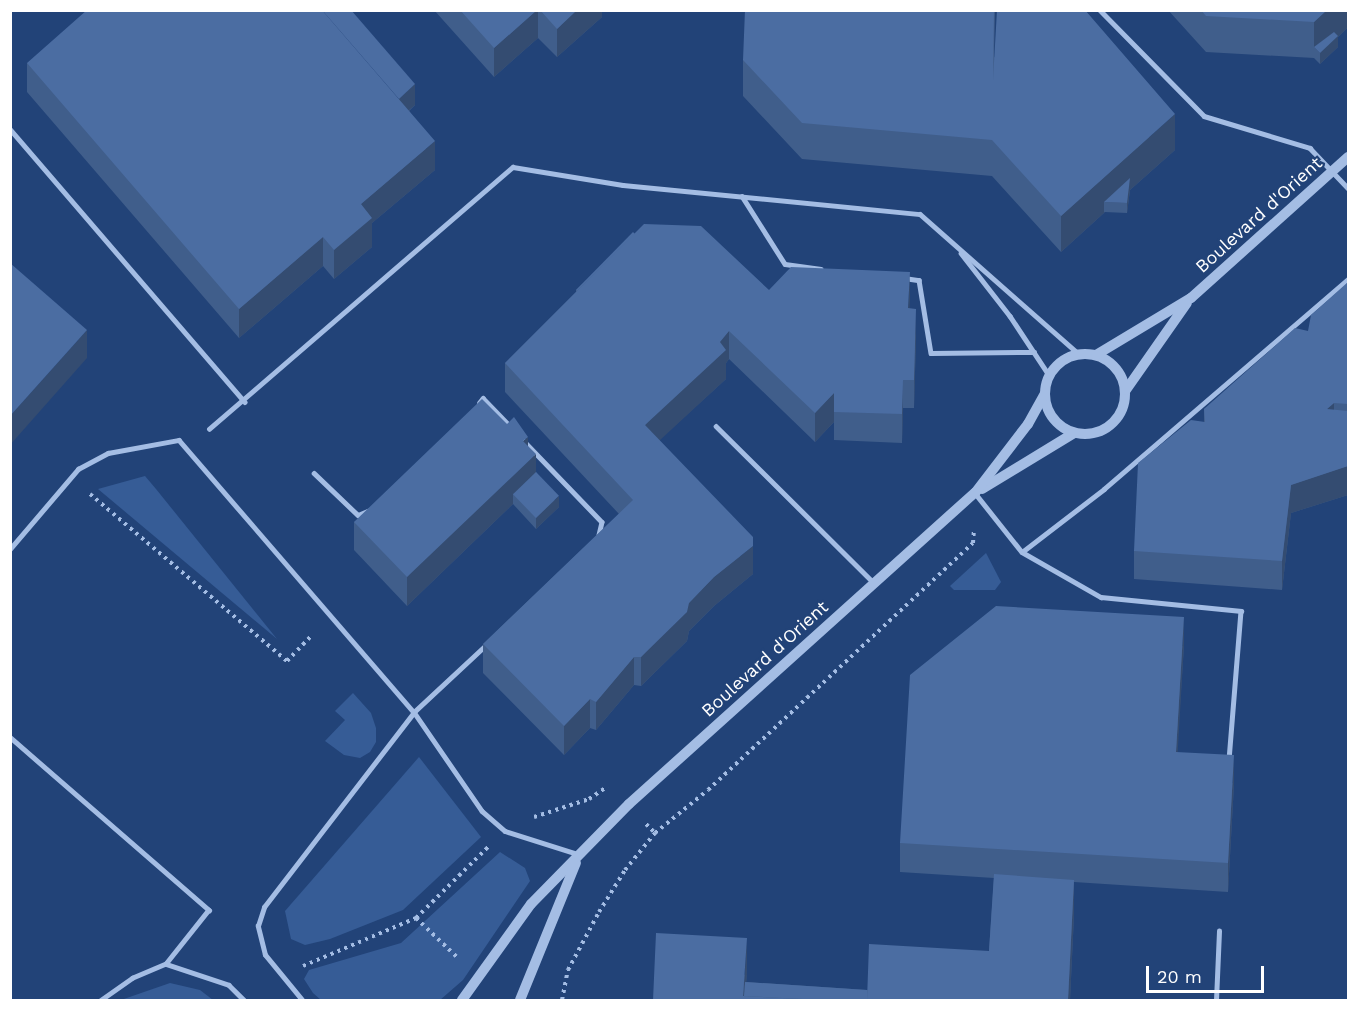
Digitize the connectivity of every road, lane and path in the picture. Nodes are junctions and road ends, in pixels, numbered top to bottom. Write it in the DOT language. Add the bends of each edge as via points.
graph roads {
  1 [pos="1100,10"];
  2 [pos="10,129"];
  3 [pos="1348,157"];
  4 [pos="1333,172"];
  5 [pos="1348,188"];
  6 [pos="742,196"];
  7 [pos="956,246"];
  8 [pos="829,269"];
  9 [pos="896,277"];
  10 [pos="1348,279"];
  11 [pos="1191,298"];
  12 [pos="1034,352"];
  13 [pos="1079,354"];
  14 [pos="1096,355"];
  15 [pos="1049,375"];
  16 [pos="1125,390"];
  17 [pos="1045,393"];
  18 [pos="244,402"];
  19 [pos="475,406"];
  20 [pos="716,426"];
  21 [pos="209,429"];
  22 [pos="1074,433"];
  23 [pos="314,473"];
  24 [pos="975,493"];
  25 [pos="90,495"];
  26 [pos="377,507"];
  27 [pos="598,540"];
  28 [pos="10,549"];
  29 [pos="1022,552"];
  30 [pos="874,583"];
  31 [pos="312,635"];
  32 [pos="493,638"];
  33 [pos="414,712"];
  34 [pos="10,737"];
  35 [pos="1228,763"];
  36 [pos="655,833"];
  37 [pos="580,855"];
  38 [pos="1219,931"];
  39 [pos="166,964"];
  40 [pos="101,1000"];
  41 [pos="244,1000"];
  42 [pos="302,1000"];
  43 [pos="462,1000"];
  44 [pos="520,1000"];
  45 [pos="562,1000"];
  46 [pos="1216,1000"];
  1 -- 4 [label="lane" via="1204,116 1310,148"];
  2 -- 18 [label="lane"];
  3 -- 4 [label="street, Boulevard d'Orient"];
  4 -- 5 [label="lane"];
  4 -- 11 [label="street, Boulevard d'Orient"];
  6 -- 7 [label="lane" via="920,214"];
  6 -- 8 [label="lane" via="785,264"];
  6 -- 18 [label="lane" via="623,185 513,167"];
  7 -- 12 [label="lane"];
  7 -- 13 [label="lane"];
  9 -- 12 [label="lane" via="919,280 931,353"];
  10 -- 29 [label="lane" via="1104,489"];
  11 -- 14 [label="street, Boulevard d'Orient"];
  11 -- 16 [label="street, Boulevard d'Orient"];
  12 -- 15 [label="lane"];
  13 -- 14 [label="street"];
  13 -- 15 [label="street" via="1062,361"];
  14 -- 16 [label="street" via="1116,367"];
  15 -- 17 [label="street"];
  16 -- 22 [label="street" via="1122,409 1112,425 1100,431"];
  17 -- 22 [label="street" via="1056,422"];
  17 -- 24 [label="street, Boulevard d'Orient" via="1028,424"];
  18 -- 21 [label="lane"];
  19 -- 27 [label="lane" via="483,398 602,522"];
  20 -- 30 [label="lane"];
  22 -- 24 [label="street, Boulevard d'Orient"];
  23 -- 26 [label="lane" via="358,515"];
  24 -- 29 [label="lane"];
  24 -- 30 [label="street, Boulevard d'Orient"];
  25 -- 31 [label="path" via="287,661"];
  28 -- 33 [label="lane" via="78,470 108,453 179,440"];
  29 -- 35 [label="lane" via="1101,597 1241,611"];
  30 -- 37 [label="street, Boulevard d'Orient" via="629,804"];
  32 -- 33 [label="lane"];
  33 -- 37 [label="lane" via="482,811 505,831"];
  33 -- 42 [label="lane" via="264,907 258,926 265,955"];
  34 -- 39 [label="lane" via="209,910"];
  36 -- 45 [label="path" via="625,870 600,912 568,970"];
  37 -- 43 [label="street, Boulevard d'Orient" via="531,904"];
  37 -- 44 [label="street, Boulevard d'Orient"];
  38 -- 46 [label="lane"];
  39 -- 40 [label="lane" via="133,978"];
  39 -- 41 [label="lane" via="229,985"];
}
